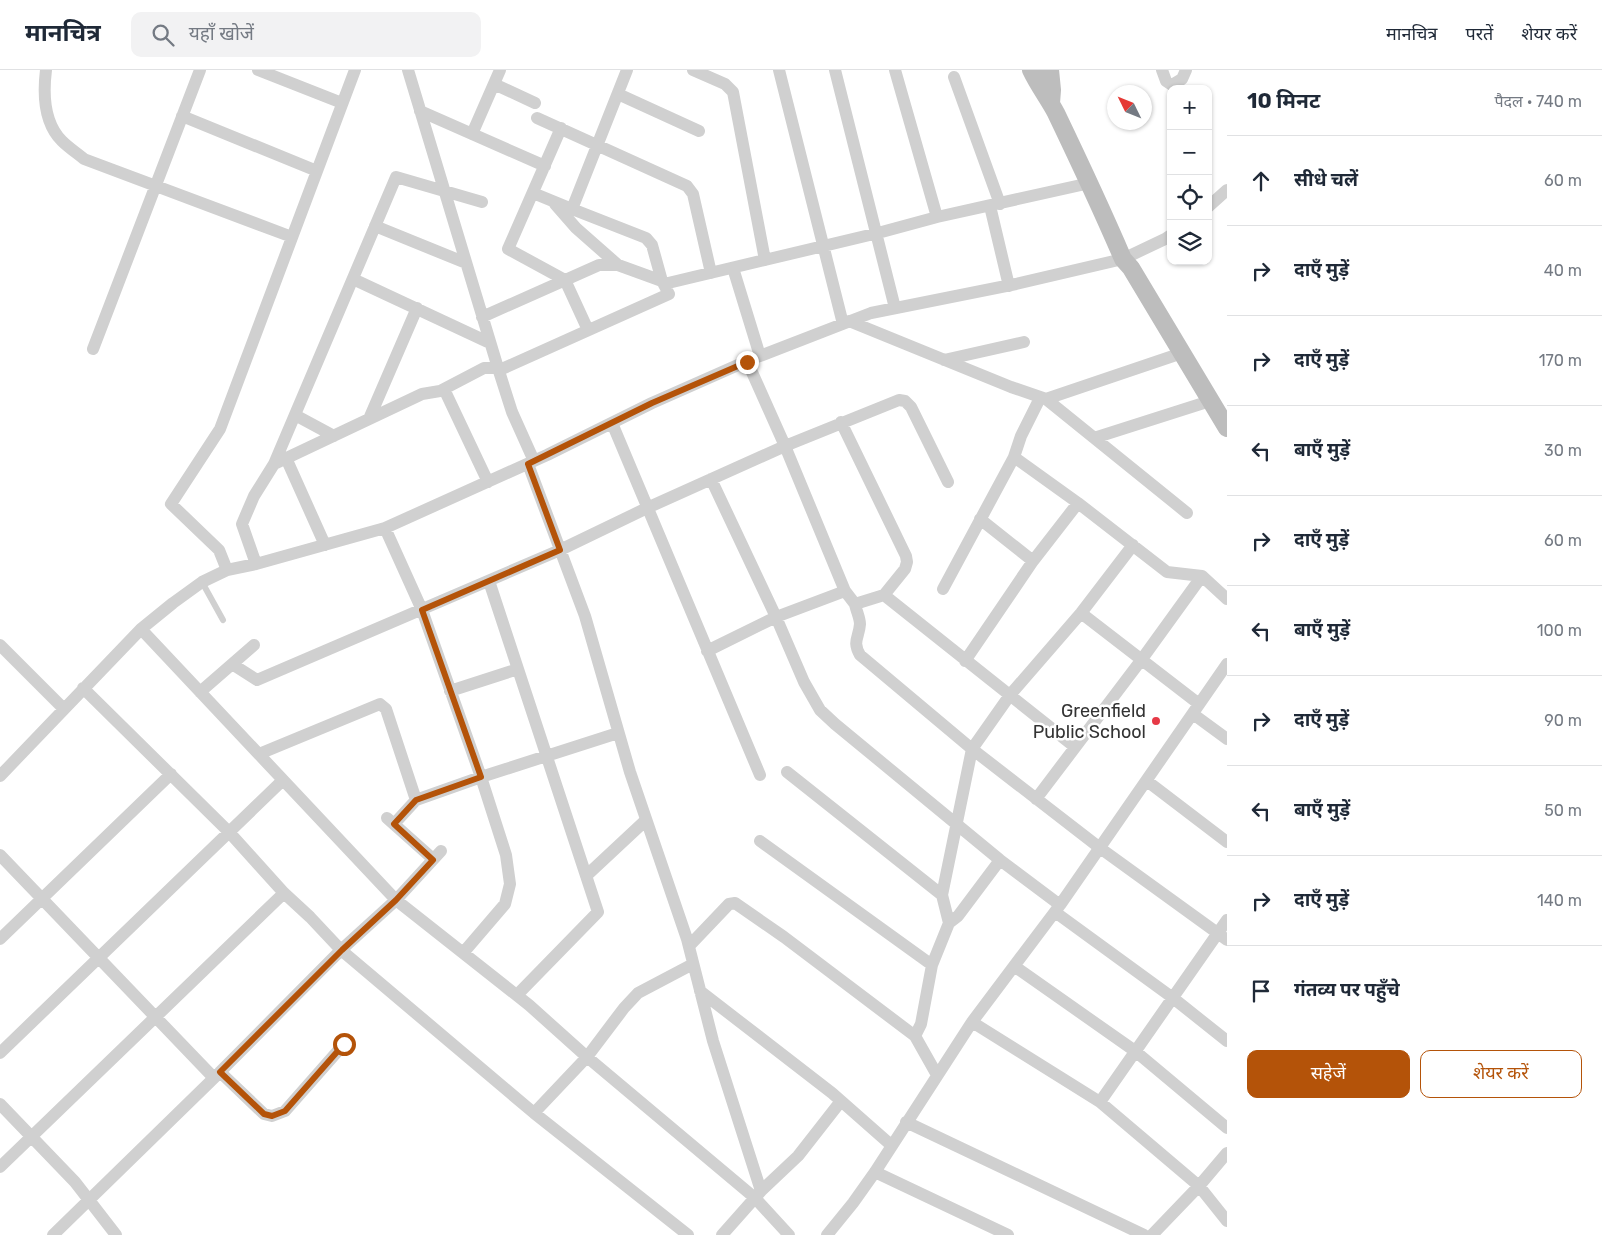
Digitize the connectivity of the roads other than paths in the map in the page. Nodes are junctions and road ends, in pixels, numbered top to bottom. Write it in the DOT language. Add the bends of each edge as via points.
graph roads {
  1 [pos="46,70"];
  2 [pos="200,70"];
  3 [pos="258,70"];
  4 [pos="355,70"];
  5 [pos="408,70"];
  6 [pos="500,70"];
  7 [pos="627,70"];
  8 [pos="693,70"];
  9 [pos="779,70"];
  10 [pos="835,70"];
  11 [pos="895,70"];
  12 [pos="1031,70"];
  13 [pos="1050,70"];
  14 [pos="1162,70"];
  15 [pos="1186,70"];
  16 [pos="954,77"];
  17 [pos="494,84"];
  18 [pos="618,94"];
  19 [pos="342,103"];
  20 [pos="535,103"];
  21 [pos="1051,103"];
  22 [pos="420,111"];
  23 [pos="182,116"];
  24 [pos="537,118"];
  25 [pos="561,128"];
  26 [pos="699,131"];
  27 [pos="472,134"];
  28 [pos="597,145"];
  29 [pos="545,166"];
  30 [pos="317,171"];
  31 [pos="1090,183"];
  32 [pos="156,186"];
  33 [pos="1227,190"];
  34 [pos="444,191"];
  35 [pos="533,192"];
  36 [pos="552,201"];
  37 [pos="482,202"];
  38 [pos="1212,203"];
  39 [pos="995,205"];
  40 [pos="572,210"];
  41 [pos="938,217"];
  42 [pos="375,226"];
  43 [pos="876,233"];
  44 [pos="292,237"];
  45 [pos="1167,238"];
  46 [pos="823,246"];
  47 [pos="1123,259"];
  48 [pos="765,260"];
  49 [pos="466,263"];
  50 [pos="618,265"];
  51 [pos="733,268"];
  52 [pos="711,273"];
  53 [pos="353,279"];
  54 [pos="566,280"];
  55 [pos="663,283"];
  56 [pos="1009,286"];
  57 [pos="417,308"];
  58 [pos="895,308"];
  59 [pos="482,317"];
  60 [pos="846,323"];
  61 [pos="588,330"];
  62 [pos="1024,342"];
  63 [pos="490,343"];
  64 [pos="93,349"];
  65 [pos="1182,353"];
  66 [pos="760,356"];
  67 [pos="944,360"];
  68 [pos="747,362"];
  69 [pos="498,368"];
  70 [pos="444,389"];
  71 [pos="1043,399"];
  72 [pos="1210,401"];
  73 [pos="295,415"];
  74 [pos="369,419"];
  75 [pos="841,422"];
  76 [pos="612,423"];
  77 [pos="1227,428"];
  78 [pos="334,436"];
  79 [pos="1094,438"];
  80 [pos="785,446"];
  81 [pos="1014,456"];
  82 [pos="286,458"];
  83 [pos="531,462"];
  84 [pos="274,464"];
  85 [pos="711,479"];
  86 [pos="488,482"];
  87 [pos="948,482"];
  88 [pos="1078,503"];
  89 [pos="647,508"];
  90 [pos="1187,513"];
  91 [pos="980,519"];
  92 [pos="384,528"];
  93 [pos="325,545"];
  94 [pos="1133,545"];
  95 [pos="560,550"];
  96 [pos="1033,561"];
  97 [pos="256,564"];
  98 [pos="227,570"];
  99 [pos="1202,576"];
  100 [pos="489,581"];
  101 [pos="202,582"];
  102 [pos="943,589"];
  103 [pos="845,591"];
  104 [pos="884,595"];
  105 [pos="1227,598"];
  106 [pos="855,604"];
  107 [pos="422,610"];
  108 [pos="1081,613"];
  109 [pos="776,617"];
  110 [pos="223,620"];
  111 [pos="141,629"];
  112 [pos="0,645"];
  113 [pos="254,645"];
  114 [pos="707,651"];
  115 [pos="1142,659"];
  116 [pos="965,661"];
  117 [pos="232,664"];
  118 [pos="1227,664"];
  119 [pos="518,669"];
  120 [pos="83,688"];
  121 [pos="450,691"];
  122 [pos="200,692"];
  123 [pos="1010,695"];
  124 [pos="64,709"];
  125 [pos="1196,709"];
  126 [pos="618,733"];
  127 [pos="1227,739"];
  128 [pos="1076,747"];
  129 [pos="972,750"];
  130 [pos="259,754"];
  131 [pos="547,756"];
  132 [pos="787,772"];
  133 [pos="171,774"];
  134 [pos="760,775"];
  135 [pos="0,776"];
  136 [pos="481,777"];
  137 [pos="283,780"];
  138 [pos="1147,780"];
  139 [pos="416,800"];
  140 [pos="1036,800"];
  141 [pos="646,820"];
  142 [pos="956,824"];
  143 [pos="229,832"];
  144 [pos="760,841"];
  145 [pos="1227,842"];
  146 [pos="1100,848"];
  147 [pos="0,855"];
  148 [pos="1000,860"];
  149 [pos="586,876"];
  150 [pos="284,894"];
  151 [pos="942,895"];
  152 [pos="42,899"];
  153 [pos="396,900"];
  154 [pos="1057,908"];
  155 [pos="1227,920"];
  156 [pos="949,922"];
  157 [pos="1223,936"];
  158 [pos="0,940"];
  159 [pos="689,946"];
  160 [pos="342,950"];
  161 [pos="463,953"];
  162 [pos="99,958"];
  163 [pos="693,964"];
  164 [pos="932,965"];
  165 [pos="1014,966"];
  166 [pos="700,991"];
  167 [pos="517,995"];
  168 [pos="1172,998"];
  169 [pos="156,1018"];
  170 [pos="972,1022"];
  171 [pos="915,1036"];
  172 [pos="1227,1041"];
  173 [pos="344,1044"];
  174 [pos="1135,1052"];
  175 [pos="0,1053"];
  176 [pos="587,1057"];
  177 [pos="217,1075"];
  178 [pos="937,1075"];
  179 [pos="841,1101"];
  180 [pos="1100,1102"];
  181 [pos="0,1104"];
  182 [pos="534,1112"];
  183 [pos="906,1122"];
  184 [pos="1227,1128"];
  185 [pos="32,1137"];
  186 [pos="891,1145"];
  187 [pos="1227,1153"];
  188 [pos="0,1167"];
  189 [pos="875,1172"];
  190 [pos="1199,1186"];
  191 [pos="758,1194"];
  192 [pos="89,1200"];
  193 [pos="1227,1221"];
  194 [pos="53,1235"];
  195 [pos="116,1235"];
  196 [pos="688,1235"];
  197 [pos="722,1235"];
  198 [pos="789,1235"];
  199 [pos="827,1235"];
  200 [pos="1008,1235"];
  201 [pos="1144,1235"];
  202 [pos="1152,1235"];
  1 -- 32 [label="street" via="44,88 48,118 61,140 84,159"];
  2 -- 23 [label="street"];
  3 -- 19 [label="street"];
  4 -- 19 [label="street"];
  5 -- 22 [label="street"];
  6 -- 17 [label="street"];
  7 -- 18 [label="street"];
  8 -- 48 [label="street" via="725,84 733,92"];
  9 -- 46 [label="street"];
  10 -- 43 [label="street"];
  11 -- 41 [label="street"];
  12 -- 21 [label="street"];
  13 -- 21 [label="street"];
  14 -- 15 [label="street" via="1166,81 1172,85 1182,79"];
  16 -- 39 [label="street"];
  17 -- 20 [label="street"];
  17 -- 27 [label="street"];
  18 -- 26 [label="street"];
  18 -- 28 [label="street"];
  19 -- 30 [label="street"];
  21 -- 31 [label="street"];
  22 -- 27 [label="street"];
  22 -- 34 [label="street"];
  23 -- 30 [label="street"];
  23 -- 32 [label="street"];
  24 -- 25 [label="street"];
  25 -- 28 [label="street"];
  25 -- 29 [label="street"];
  27 -- 29 [label="street"];
  28 -- 40 [label="street"];
  28 -- 52 [label="street" via="687,186 693,194"];
  29 -- 35 [label="street"];
  30 -- 44 [label="street"];
  31 -- 39 [label="street"];
  31 -- 47 [label="street"];
  32 -- 44 [label="street"];
  32 -- 64 [label="street"];
  33 -- 38 [label="street"];
  34 -- 37 [label="street"];
  34 -- 42 [label="street" via="396,177"];
  34 -- 49 [label="street"];
  35 -- 36 [label="street"];
  35 -- 54 [label="street" via="508,249"];
  36 -- 40 [label="street"];
  36 -- 50 [label="street" via="576,228"];
  39 -- 41 [label="street"];
  39 -- 56 [label="street"];
  40 -- 55 [label="street" via="646,238 652,245"];
  41 -- 43 [label="street"];
  42 -- 49 [label="street"];
  42 -- 53 [label="street"];
  43 -- 46 [label="street"];
  43 -- 58 [label="street"];
  44 -- 98 [label="street" via="220,430 171,504 219,550"];
  45 -- 47 [label="street"];
  46 -- 48 [label="street"];
  46 -- 60 [label="street"];
  47 -- 56 [label="street"];
  47 -- 65 [label="street"];
  48 -- 51 [label="street"];
  49 -- 59 [label="street"];
  50 -- 54 [label="street" via="599,266"];
  50 -- 55 [label="street"];
  51 -- 52 [label="street"];
  51 -- 66 [label="street"];
  52 -- 55 [label="street"];
  53 -- 57 [label="street"];
  53 -- 73 [label="street"];
  54 -- 59 [label="street"];
  54 -- 61 [label="street"];
  55 -- 61 [label="street" via="669,294"];
  56 -- 58 [label="street"];
  57 -- 63 [label="street"];
  57 -- 74 [label="street"];
  58 -- 60 [label="street"];
  59 -- 63 [label="street"];
  60 -- 66 [label="street"];
  60 -- 67 [label="street"];
  61 -- 69 [label="street"];
  62 -- 67 [label="street"];
  63 -- 69 [label="street"];
  65 -- 71 [label="street"];
  65 -- 72 [label="street"];
  66 -- 68 [label="street"];
  67 -- 71 [label="street"];
  68 -- 76 [label="street"];
  68 -- 80 [label="street"];
  69 -- 70 [label="street" via="484,368"];
  69 -- 83 [label="street"];
  70 -- 74 [label="street" via="422,394"];
  70 -- 86 [label="street"];
  71 -- 79 [label="street"];
  71 -- 81 [label="street" via="1021,436"];
  72 -- 77 [label="street"];
  72 -- 79 [label="street"];
  73 -- 78 [label="street"];
  73 -- 84 [label="street"];
  74 -- 78 [label="street"];
  75 -- 80 [label="street"];
  75 -- 87 [label="street" via="899,400 906,401"];
  75 -- 104 [label="street" via="906,556 905,569"];
  76 -- 83 [label="street"];
  76 -- 89 [label="street"];
  78 -- 82 [label="street"];
  79 -- 90 [label="street"];
  80 -- 85 [label="street"];
  80 -- 103 [label="street"];
  81 -- 88 [label="street"];
  81 -- 91 [label="street"];
  82 -- 84 [label="street"];
  82 -- 93 [label="street"];
  83 -- 86 [label="street"];
  83 -- 95 [label="street"];
  84 -- 97 [label="street" via="254,496 242,524"];
  85 -- 89 [label="street"];
  85 -- 109 [label="street"];
  86 -- 92 [label="street"];
  88 -- 94 [label="street"];
  88 -- 96 [label="street"];
  89 -- 95 [label="street"];
  89 -- 114 [label="street"];
  91 -- 96 [label="street"];
  91 -- 102 [label="street"];
  92 -- 93 [label="street"];
  92 -- 107 [label="street"];
  93 -- 97 [label="street"];
  94 -- 99 [label="street" via="1167,572"];
  94 -- 108 [label="street"];
  95 -- 100 [label="street"];
  95 -- 126 [label="street" via="584,616"];
  96 -- 116 [label="street"];
  97 -- 98 [label="street"];
  98 -- 101 [label="street"];
  99 -- 105 [label="street"];
  99 -- 115 [label="street"];
  100 -- 107 [label="street"];
  100 -- 119 [label="street"];
  101 -- 110 [label="lane"];
  101 -- 111 [label="street"];
  103 -- 106 [label="street"];
  103 -- 109 [label="street"];
  104 -- 106 [label="street"];
  104 -- 116 [label="street"];
  106 -- 129 [label="street" via="860,624 856,648 860,655"];
  107 -- 117 [label="street" via="257,680"];
  107 -- 121 [label="street"];
  108 -- 115 [label="street"];
  108 -- 123 [label="street"];
  109 -- 114 [label="street"];
  109 -- 142 [label="street" via="820,710"];
  111 -- 120 [label="street"];
  111 -- 122 [label="street"];
  112 -- 124 [label="street"];
  113 -- 117 [label="street"];
  114 -- 134 [label="street"];
  115 -- 125 [label="street"];
  115 -- 128 [label="street"];
  116 -- 123 [label="street"];
  117 -- 122 [label="street"];
  118 -- 125 [label="street"];
  119 -- 121 [label="street"];
  119 -- 131 [label="street"];
  120 -- 124 [label="street"];
  120 -- 133 [label="street"];
  121 -- 136 [label="street"];
  122 -- 130 [label="street"];
  123 -- 128 [label="street"];
  123 -- 129 [label="street"];
  124 -- 135 [label="street"];
  125 -- 127 [label="street"];
  125 -- 138 [label="street"];
  126 -- 131 [label="street"];
  126 -- 141 [label="street"];
  128 -- 140 [label="street"];
  129 -- 140 [label="street"];
  129 -- 142 [label="street"];
  130 -- 137 [label="street"];
  130 -- 139 [label="street" via="380,704 386,709"];
  131 -- 136 [label="street"];
  131 -- 149 [label="street"];
  132 -- 151 [label="street"];
  133 -- 143 [label="street"];
  133 -- 152 [label="street"];
  136 -- 139 [label="street"];
  136 -- 161 [label="street" via="506,855 510,884 505,904"];
  137 -- 143 [label="street"];
  137 -- 153 [label="street"];
  138 -- 145 [label="street"];
  138 -- 146 [label="street"];
  139 -- 153 [label="street" via="391,821 437,855"];
  140 -- 146 [label="street"];
  141 -- 149 [label="street"];
  141 -- 159 [label="street"];
  142 -- 148 [label="street"];
  142 -- 151 [label="street"];
  143 -- 150 [label="street"];
  143 -- 162 [label="street"];
  144 -- 164 [label="street"];
  146 -- 154 [label="street"];
  146 -- 157 [label="street"];
  147 -- 152 [label="street"];
  148 -- 154 [label="street"];
  148 -- 156 [label="street" via="958,916"];
  149 -- 167 [label="street" via="598,912"];
  150 -- 160 [label="street"];
  150 -- 169 [label="street"];
  151 -- 156 [label="street"];
  152 -- 158 [label="street"];
  152 -- 162 [label="street"];
  153 -- 160 [label="street"];
  153 -- 161 [label="street"];
  154 -- 165 [label="street"];
  154 -- 168 [label="street"];
  155 -- 157 [label="street"];
  156 -- 164 [label="street"];
  157 -- 168 [label="street"];
  159 -- 163 [label="street"];
  159 -- 171 [label="street" via="729,904 734,903"];
  160 -- 177 [label="street"];
  160 -- 182 [label="street"];
  161 -- 167 [label="street"];
  162 -- 169 [label="street"];
  162 -- 175 [label="street"];
  163 -- 166 [label="street"];
  163 -- 176 [label="street" via="638,993"];
  164 -- 171 [label="street"];
  165 -- 170 [label="street"];
  165 -- 174 [label="street"];
  166 -- 179 [label="street"];
  166 -- 191 [label="street"];
  167 -- 176 [label="street"];
  168 -- 172 [label="street"];
  168 -- 174 [label="street"];
  169 -- 177 [label="street"];
  169 -- 185 [label="street"];
  170 -- 178 [label="street"];
  170 -- 180 [label="street"];
  171 -- 178 [label="street"];
  173 -- 177 [label="street" via="285,1111 272,1116 264,1114"];
  174 -- 180 [label="street"];
  174 -- 184 [label="street"];
  176 -- 182 [label="street"];
  176 -- 191 [label="street"];
  177 -- 192 [label="street"];
  178 -- 183 [label="street"];
  179 -- 186 [label="street"];
  179 -- 191 [label="street" via="798,1156"];
  180 -- 190 [label="street"];
  181 -- 185 [label="street"];
  182 -- 196 [label="street"];
  183 -- 186 [label="street"];
  183 -- 201 [label="street"];
  185 -- 188 [label="street"];
  185 -- 192 [label="street"];
  186 -- 189 [label="street"];
  187 -- 190 [label="street"];
  189 -- 199 [label="street"];
  189 -- 200 [label="street"];
  190 -- 193 [label="street"];
  190 -- 202 [label="street"];
  191 -- 197 [label="street"];
  191 -- 198 [label="street"];
  192 -- 194 [label="street"];
  192 -- 195 [label="street"];
}
